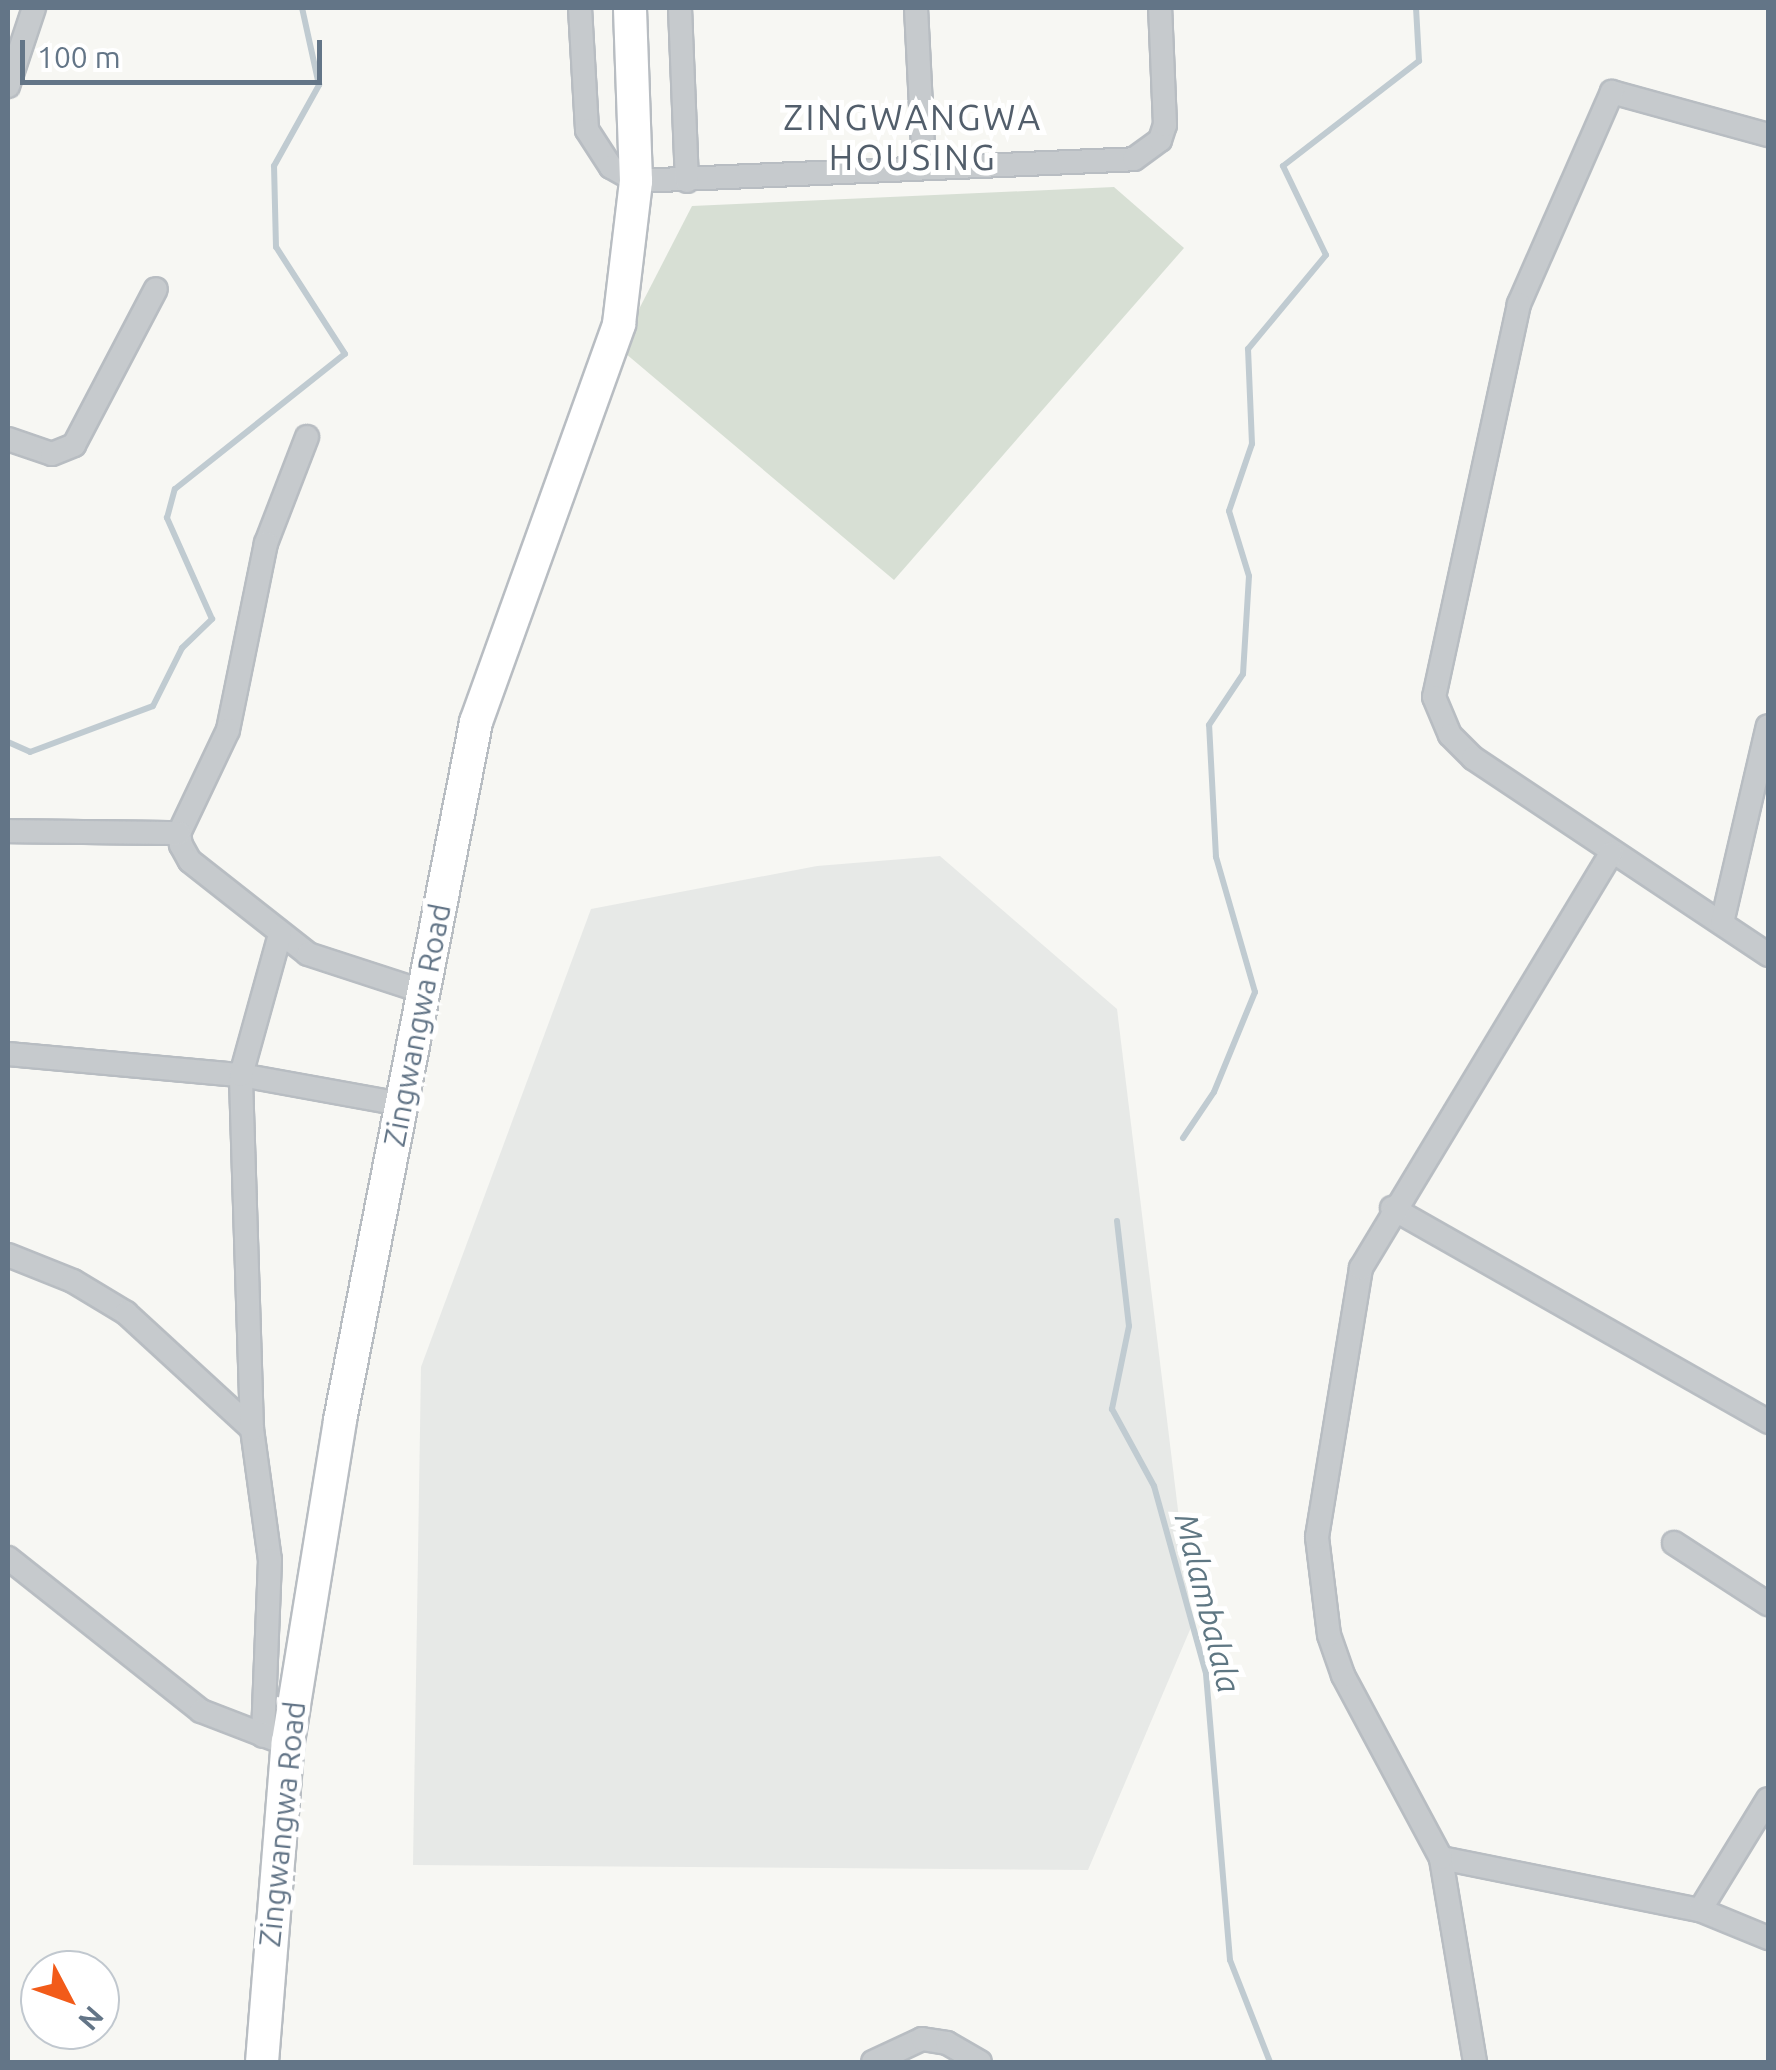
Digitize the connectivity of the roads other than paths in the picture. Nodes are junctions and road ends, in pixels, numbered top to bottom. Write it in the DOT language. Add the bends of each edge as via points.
graph roads {
  1 [pos="34,8"];
  2 [pos="580,8"];
  3 [pos="630,8"];
  4 [pos="680,8"];
  5 [pos="916,8"];
  6 [pos="1160,8"];
  7 [pos="8,86"];
  8 [pos="1768,134"];
  9 [pos="924,164"];
  10 [pos="687,181"];
  11 [pos="636,182"];
  12 [pos="156,290"];
  13 [pos="307,437"];
  14 [pos="8,439"];
  15 [pos="1768,726"];
  16 [pos="8,830"];
  17 [pos="179,833"];
  18 [pos="1611,854"];
  19 [pos="1722,924"];
  20 [pos="280,934"];
  21 [pos="1768,955"];
  22 [pos="424,992"];
  23 [pos="8,1054"];
  24 [pos="240,1075"];
  25 [pos="400,1104"];
  26 [pos="1392,1208"];
  27 [pos="8,1255"];
  28 [pos="1768,1422"];
  29 [pos="252,1429"];
  30 [pos="1674,1543"];
  31 [pos="8,1558"];
  32 [pos="1768,1604"];
  33 [pos="276,1739"];
  34 [pos="1768,1799"];
  35 [pos="1441,1858"];
  36 [pos="1700,1910"];
  37 [pos="1768,1938"];
  38 [pos="262,2062"];
  39 [pos="873,2062"];
  40 [pos="980,2062"];
  41 [pos="1475,2062"];
  1 -- 7 [label="street"];
  2 -- 11 [label="street" via="587,130 611,167"];
  3 -- 11 [label="street, Zingwangwa Road"];
  4 -- 10 [label="street"];
  5 -- 9 [label="street"];
  6 -- 9 [label="street" via="1165,125 1148,152 1134,159"];
  8 -- 18 [label="street" via="1612,92 1519,304 1435,668 1434,698 1450,736"];
  9 -- 10 [label="street"];
  10 -- 11 [label="street"];
  11 -- 22 [label="street, Zingwangwa Road" via="611,354 484,692"];
  12 -- 14 [label="street" via="74,445 52,454"];
  13 -- 17 [label="street" via="266,543 228,730"];
  15 -- 19 [label="street"];
  16 -- 17 [label="street"];
  17 -- 20 [label="street" via="190,861"];
  18 -- 19 [label="street"];
  18 -- 26 [label="street"];
  19 -- 21 [label="street"];
  20 -- 22 [label="street" via="331,966"];
  20 -- 24 [label="street"];
  22 -- 25 [label="street, Zingwangwa Road"];
  23 -- 24 [label="street"];
  24 -- 25 [label="street"];
  24 -- 29 [label="street"];
  25 -- 33 [label="street, Zingwangwa Road"];
  26 -- 28 [label="street"];
  26 -- 35 [label="street" via="1360,1268 1344,1346 1317,1537 1320,1582 1344,1675"];
  27 -- 29 [label="street" via="126,1314"];
  29 -- 33 [label="street" via="270,1560"];
  30 -- 32 [label="street"];
  31 -- 33 [label="street" via="201,1711"];
  33 -- 38 [label="street, Zingwangwa Road"];
  34 -- 36 [label="street"];
  35 -- 36 [label="street"];
  35 -- 41 [label="street"];
  36 -- 37 [label="street"];
  39 -- 40 [label="street" via="922,2040 947,2043"];
}
